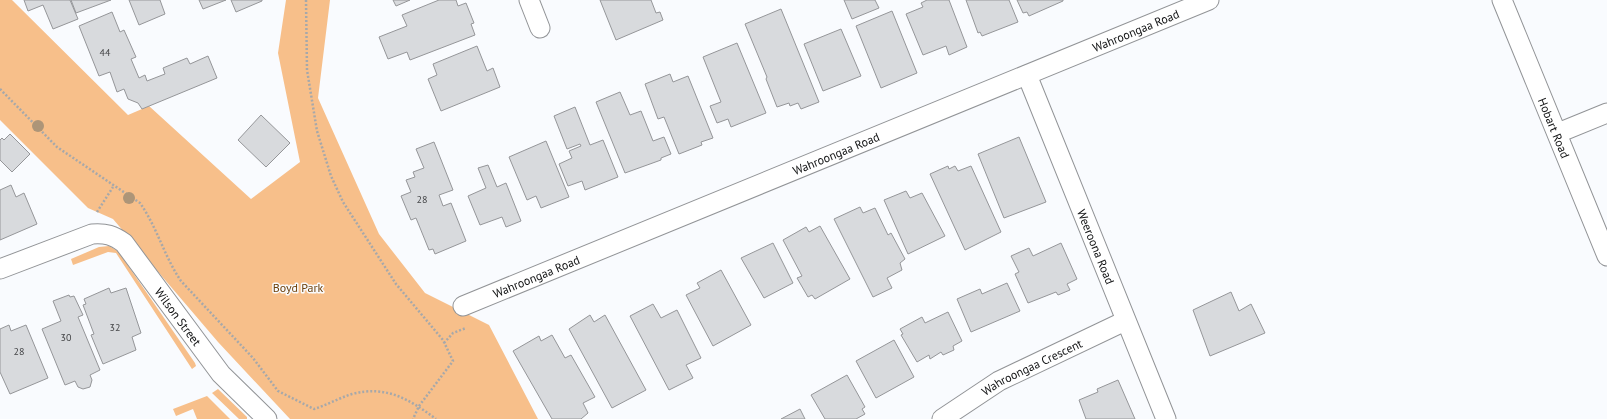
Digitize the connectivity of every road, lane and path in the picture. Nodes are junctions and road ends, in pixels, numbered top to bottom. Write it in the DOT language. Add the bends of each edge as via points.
graph roads {
  1 [pos="306,0"];
  2 [pos="529,0"];
  3 [pos="1209,0"];
  4 [pos="1502,0"];
  5 [pos="540,28"];
  6 [pos="1027,75"];
  7 [pos="0,89"];
  8 [pos="1607,113"];
  9 [pos="1558,133"];
  10 [pos="1607,256"];
  11 [pos="0,269"];
  12 [pos="463,306"];
  13 [pos="1125,321"];
  14 [pos="419,406"];
  15 [pos="267,419"];
  16 [pos="413,419"];
  17 [pos="436,419"];
  18 [pos="942,419"];
  19 [pos="1166,419"];
  1 -- 14 [label="path" via="307,70 317,131 331,176 343,202 396,284 443,340 453,361"];
  2 -- 5 [label="street"];
  3 -- 6 [label="street, Wahroongaa Road"];
  4 -- 9 [label="street, Hobart Road"];
  6 -- 12 [label="street, Wahroongaa Road"];
  6 -- 13 [label="street, Weeroona Road"];
  7 -- 14 [label="path" via="56,147 140,203 181,281 254,358 278,391 314,409 370,390 383,391"];
  8 -- 9 [label="street"];
  9 -- 10 [label="street, Hobart Road"];
  11 -- 15 [label="street, Wilson Street" via="92,234 104,233 115,237 124,243 221,374"];
  13 -- 18 [label="street, Wahroongaa Crescent" via="999,381"];
  13 -- 19 [label="street, Weeroona Road"];
  14 -- 16 [label="path"];
  14 -- 17 [label="path"];
}
